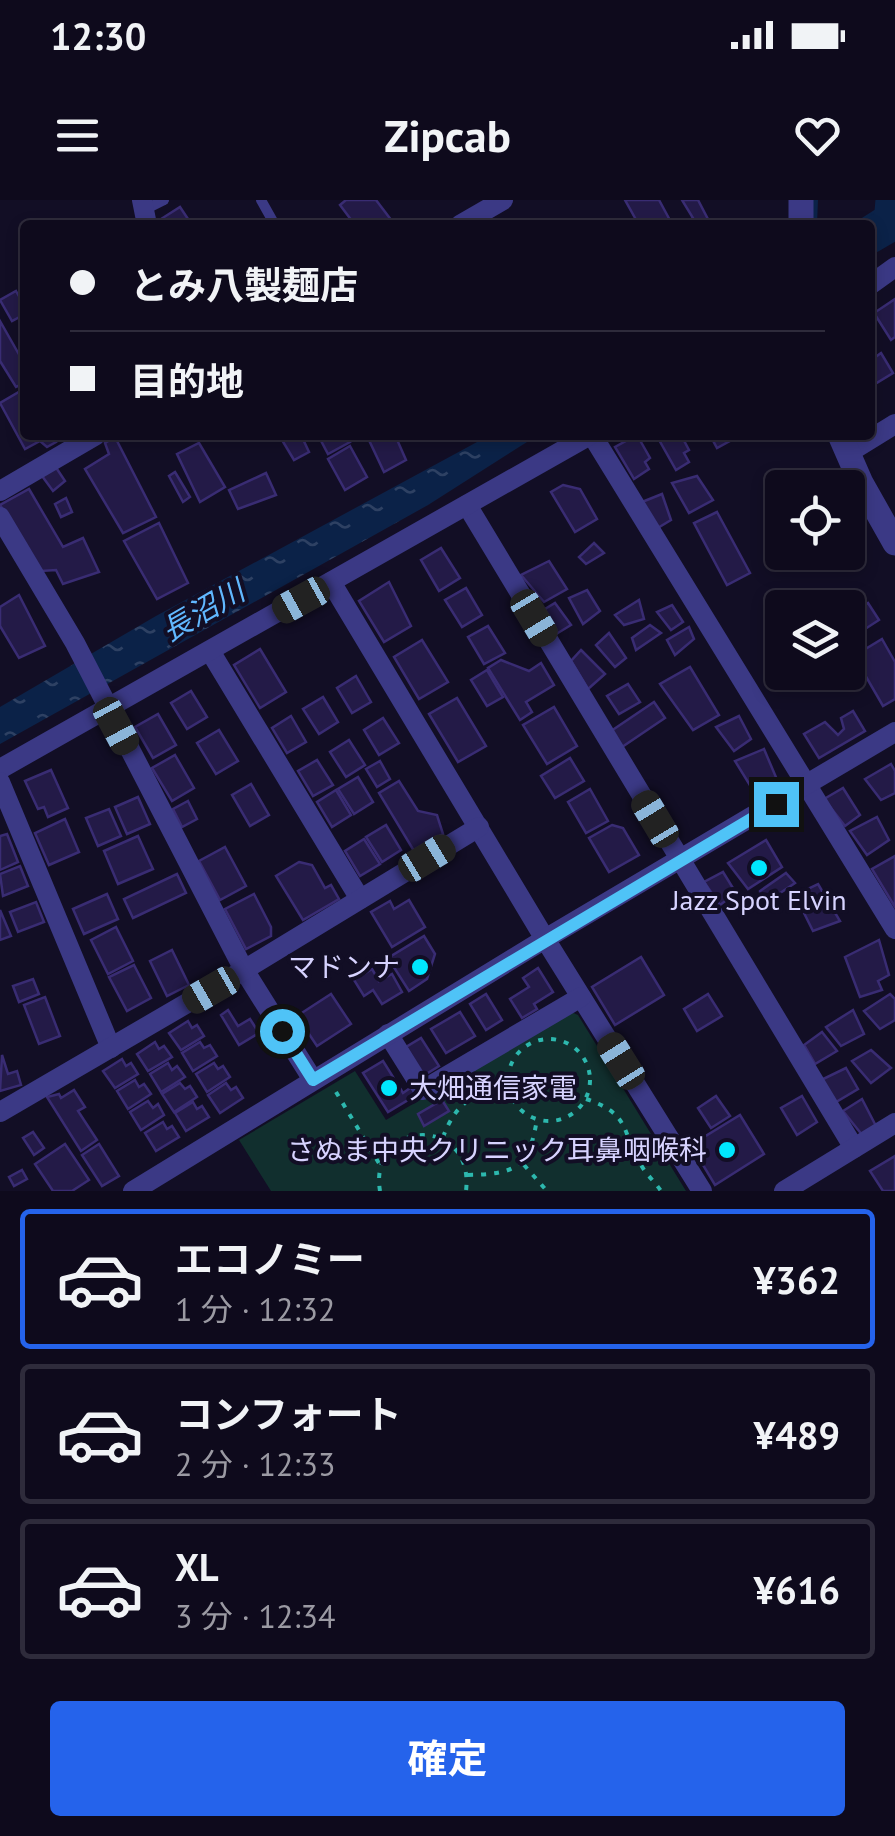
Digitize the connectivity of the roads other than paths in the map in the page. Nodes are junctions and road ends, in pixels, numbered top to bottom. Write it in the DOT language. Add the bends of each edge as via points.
graph roads {
  1 [pos="164,200"];
  2 [pos="504,200"];
  3 [pos="144,212"];
  4 [pos="469,220"];
  5 [pos="87,440"];
  6 [pos="582,440"];
  7 [pos="594,440"];
  8 [pos="844,444"];
  9 [pos="0,491"];
  10 [pos="466,504"];
  11 [pos="0,517"];
  12 [pos="895,543"];
  13 [pos="331,582"];
  14 [pos="210,652"];
  15 [pos="103,700"];
  16 [pos="895,732"];
  17 [pos="0,769"];
  18 [pos="0,782"];
  19 [pos="808,784"];
  20 [pos="478,827"];
  21 [pos="681,861"];
  22 [pos="360,899"];
  23 [pos="895,929"];
  24 [pos="545,939"];
  25 [pos="244,970"];
  26 [pos="580,996"];
  27 [pos="388,1034"];
  28 [pos="111,1048"];
  29 [pos="321,1081"];
  30 [pos="0,1112"];
  31 [pos="895,1123"];
  32 [pos="854,1148"];
  33 [pos="132,1191"];
  34 [pos="702,1191"];
  35 [pos="784,1191"];
  1 -- 3 [label="lane"];
  2 -- 4 [label="street"];
  5 -- 9 [label="street"];
  6 -- 10 [label="street"];
  7 -- 19 [label="street"];
  8 -- 12 [label="street"];
  10 -- 13 [label="street"];
  10 -- 21 [label="street"];
  11 -- 15 [label="street"];
  13 -- 14 [label="street"];
  13 -- 20 [label="street"];
  14 -- 15 [label="street"];
  14 -- 22 [label="street"];
  15 -- 17 [label="street"];
  15 -- 25 [label="street"];
  16 -- 19 [label="street"];
  18 -- 28 [label="street"];
  19 -- 21 [label="street"];
  19 -- 23 [label="street"];
  20 -- 22 [label="street"];
  20 -- 24 [label="street"];
  21 -- 24 [label="street"];
  21 -- 32 [label="street"];
  22 -- 25 [label="street"];
  24 -- 26 [label="street"];
  24 -- 27 [label="street"];
  25 -- 28 [label="street"];
  25 -- 29 [label="street"];
  26 -- 27 [label="street" via="423,1090"];
  26 -- 34 [label="street"];
  27 -- 29 [label="street"];
  28 -- 30 [label="street"];
  29 -- 33 [label="street"];
  31 -- 32 [label="street"];
  32 -- 35 [label="street"];
}
